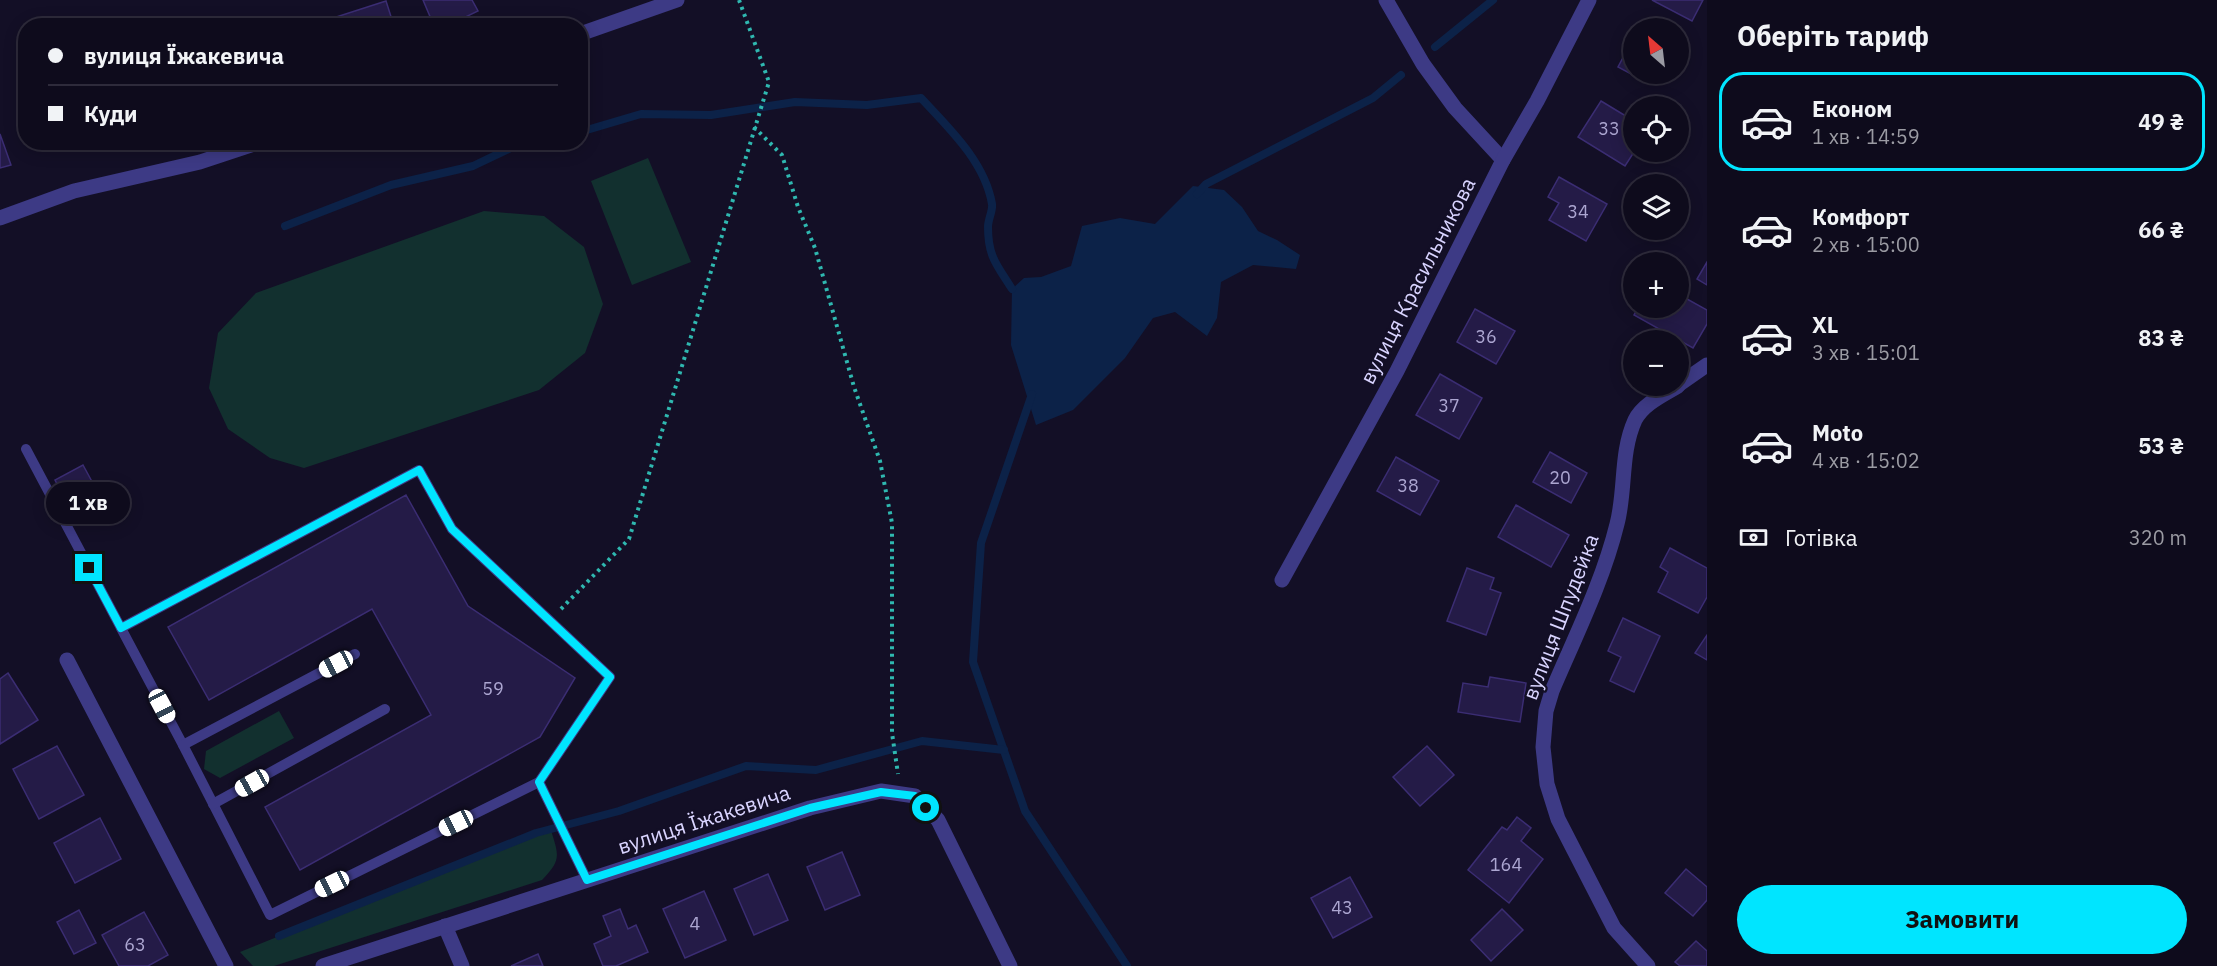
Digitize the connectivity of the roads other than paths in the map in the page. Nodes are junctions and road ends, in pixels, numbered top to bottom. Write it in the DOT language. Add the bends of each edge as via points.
graph roads {
  1 [pos="677,0"];
  2 [pos="1386,0"];
  3 [pos="1589,0"];
  4 [pos="588,31"];
  5 [pos="236,150"];
  6 [pos="1503,160"];
  7 [pos="0,219"];
  8 [pos="1707,365"];
  9 [pos="1689,377"];
  10 [pos="1661,396"];
  11 [pos="26,449"];
  12 [pos="1282,580"];
  13 [pos="121,628"];
  14 [pos="355,654"];
  15 [pos="67,660"];
  16 [pos="385,709"];
  17 [pos="183,745"];
  18 [pos="539,782"];
  19 [pos="213,804"];
  20 [pos="587,880"];
  21 [pos="445,926"];
  22 [pos="226,966"];
  23 [pos="323,966"];
  24 [pos="462,966"];
  25 [pos="1010,966"];
  26 [pos="1648,966"];
  1 -- 4 [label="street"];
  2 -- 6 [label="street" via="1423,64"];
  3 -- 6 [label="street, вулиця Красильникова"];
  5 -- 7 [label="street" via="74,191"];
  6 -- 12 [label="street, вулиця Красильникова" via="1397,371"];
  8 -- 9 [label="street, вулиця Шпудейка"];
  10 -- 26 [label="street, вулиця Шпудейка" via="1636,418 1628,441 1610,553 1552,691 1543,747 1547,784 1558,819 1614,928"];
  11 -- 13 [label="lane"];
  13 -- 17 [label="lane"];
  13 -- 18 [label="lane" via="419,470 452,529 610,677"];
  14 -- 17 [label="lane"];
  15 -- 22 [label="street"];
  16 -- 19 [label="lane"];
  17 -- 19 [label="lane"];
  18 -- 19 [label="lane" via="270,915"];
  18 -- 20 [label="lane"];
  20 -- 21 [label="street, вулиця Їжакевича"];
  20 -- 25 [label="street, вулиця Їжакевича" via="810,808 881,792 915,796 938,820"];
  21 -- 23 [label="street, вулиця Їжакевича"];
  21 -- 24 [label="street"];
}
